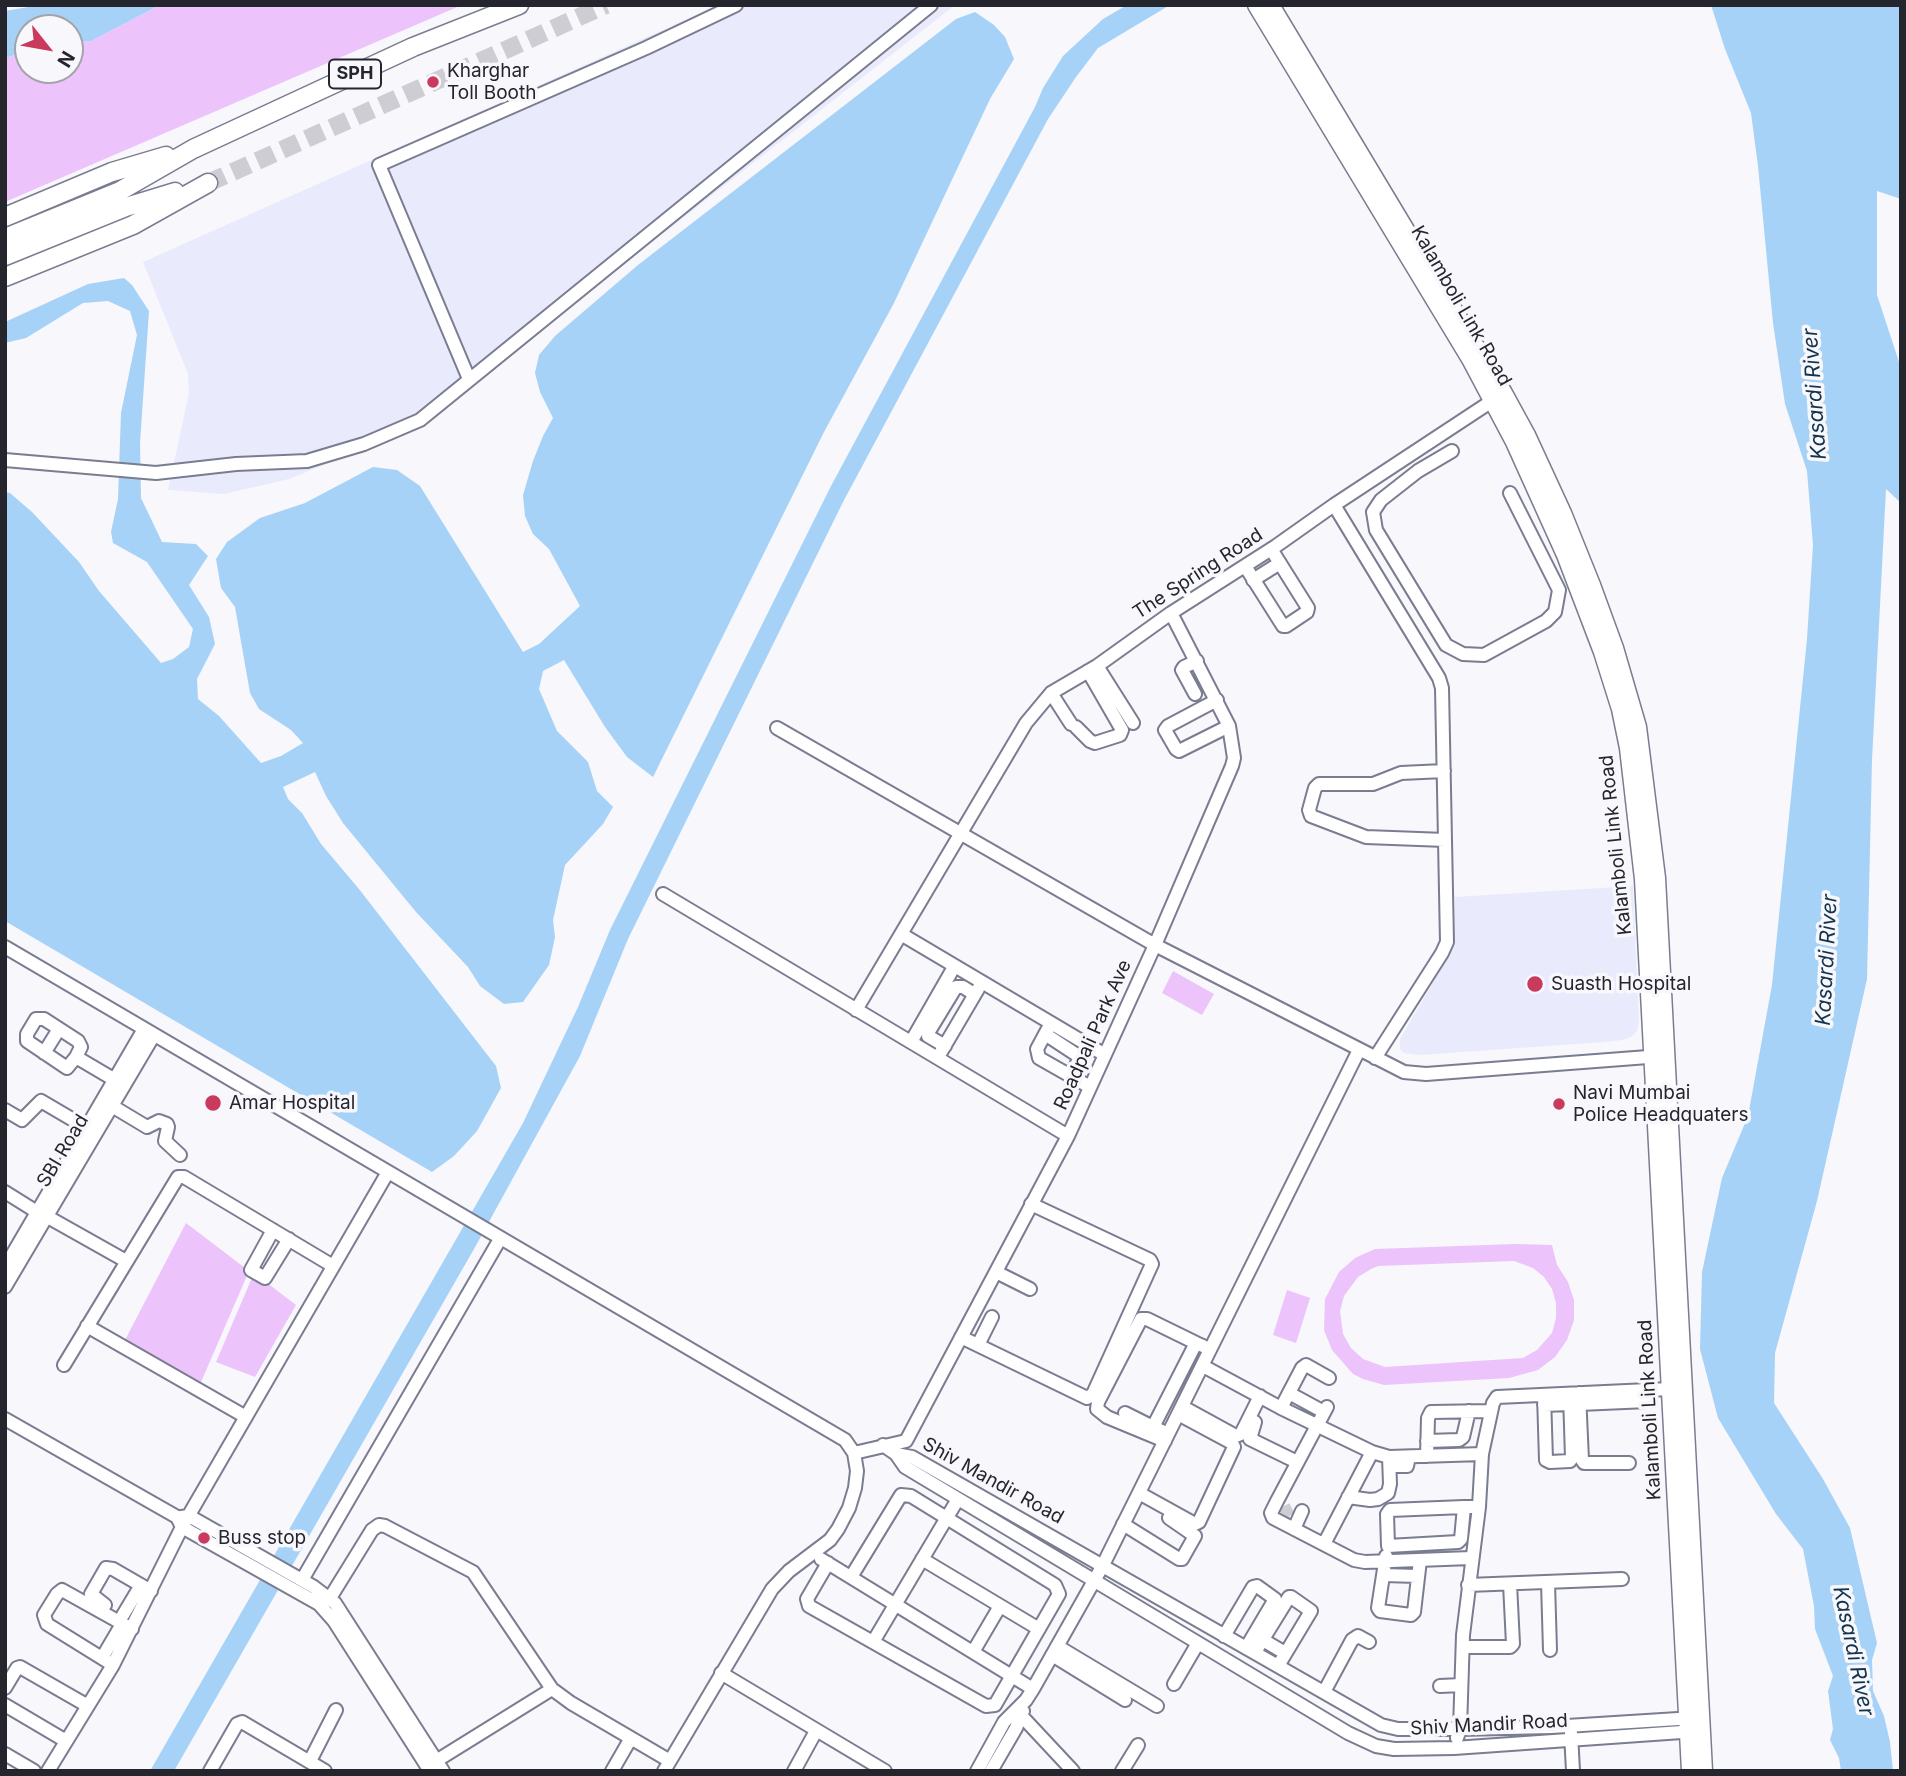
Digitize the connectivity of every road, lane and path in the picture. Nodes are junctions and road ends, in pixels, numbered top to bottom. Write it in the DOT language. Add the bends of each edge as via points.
graph roads {
  1 [pos="519,5"];
  2 [pos="736,5"];
  3 [pos="931,5"];
  4 [pos="1256,5"];
  5 [pos="1271,5"];
  6 [pos="193,149"];
  7 [pos="123,199"];
  8 [pos="5,217"];
  9 [pos="5,238"];
  10 [pos="5,256"];
  11 [pos="5,277"];
  12 [pos="469,379"];
  13 [pos="1498,397"];
  14 [pos="1451,451"];
  15 [pos="1408,456"];
  16 [pos="5,460"];
  17 [pos="1418,471"];
  18 [pos="1370,481"];
  19 [pos="1510,493"];
  20 [pos="1381,500"];
  21 [pos="1334,505"];
  22 [pos="1271,549"];
  23 [pos="1280,563"];
  24 [pos="1245,566"];
  25 [pos="1253,580"];
  26 [pos="1171,613"];
  27 [pos="1197,661"];
  28 [pos="1092,668"];
  29 [pos="1210,685"];
  30 [pos="1051,693"];
  31 [pos="1217,700"];
  32 [pos="1133,723"];
  33 [pos="1229,726"];
  34 [pos="777,727"];
  35 [pos="1444,771"];
  36 [pos="960,834"];
  37 [pos="1445,840"];
  38 [pos="663,894"];
  39 [pos="901,934"];
  40 [pos="1155,945"];
  41 [pos="5,947"];
  42 [pos="954,967"];
  43 [pos="978,989"];
  44 [pos="856,1010"];
  45 [pos="1048,1028"];
  46 [pos="59,1029"];
  47 [pos="149,1032"];
  48 [pos="911,1042"];
  49 [pos="944,1046"];
  50 [pos="1359,1050"];
  51 [pos="44,1053"];
  52 [pos="1105,1055"];
  53 [pos="1659,1056"];
  54 [pos="76,1057"];
  55 [pos="937,1058"];
  56 [pos="1376,1058"];
  57 [pos="1071,1076"];
  58 [pos="115,1080"];
  59 [pos="1090,1087"];
  60 [pos="112,1106"];
  61 [pos="5,1110"];
  62 [pos="87,1128"];
  63 [pos="1068,1136"];
  64 [pos="180,1155"];
  65 [pos="388,1172"];
  66 [pos="5,1192"];
  67 [pos="1031,1204"];
  68 [pos="42,1214"];
  69 [pos="270,1236"];
  70 [pos="498,1237"];
  71 [pos="285,1245"];
  72 [pos="126,1261"];
  73 [pos="5,1266"];
  74 [pos="333,1266"];
  75 [pos="996,1272"];
  76 [pos="5,1287"];
  77 [pos="1030,1289"];
  78 [pos="992,1317"];
  79 [pos="88,1326"];
  80 [pos="961,1337"];
  81 [pos="1196,1343"];
  82 [pos="978,1345"];
  83 [pos="1211,1350"];
  84 [pos="64,1365"];
  85 [pos="1203,1366"];
  86 [pos="1329,1378"];
  87 [pos="1670,1389"];
  88 [pos="1289,1393"];
  89 [pos="1625,1396"];
  90 [pos="1262,1398"];
  91 [pos="1575,1399"];
  92 [pos="1544,1400"];
  93 [pos="1648,1401"];
  94 [pos="1281,1408"];
  95 [pos="1180,1410"];
  96 [pos="1469,1411"];
  97 [pos="1491,1411"];
  98 [pos="1125,1413"];
  99 [pos="246,1417"];
  100 [pos="5,1419"];
  101 [pos="1316,1425"];
  102 [pos="1152,1431"];
  103 [pos="1167,1437"];
  104 [pos="1427,1441"];
  105 [pos="883,1445"];
  106 [pos="1293,1445"];
  107 [pos="1372,1452"];
  108 [pos="854,1453"];
  109 [pos="896,1454"];
  110 [pos="1482,1454"];
  111 [pos="1427,1456"];
  112 [pos="1392,1457"];
  113 [pos="1292,1460"];
  114 [pos="1629,1462"];
  115 [pos="1138,1495"];
  116 [pos="1356,1496"];
  117 [pos="958,1499"];
  118 [pos="1464,1507"];
  119 [pos="1479,1507"];
  120 [pos="947,1518"];
  121 [pos="183,1520"];
  122 [pos="1123,1524"];
  123 [pos="1324,1544"];
  124 [pos="1388,1546"];
  125 [pos="812,1554"];
  126 [pos="1471,1558"];
  127 [pos="922,1559"];
  128 [pos="1420,1560"];
  129 [pos="1386,1561"];
  130 [pos="828,1563"];
  131 [pos="1103,1565"];
  132 [pos="1383,1575"];
  133 [pos="1419,1576"];
  134 [pos="851,1577"];
  135 [pos="1622,1579"];
  136 [pos="297,1581"];
  137 [pos="1094,1581"];
  138 [pos="1548,1583"];
  139 [pos="1510,1584"];
  140 [pos="1468,1586"];
  141 [pos="146,1588"];
  142 [pos="315,1594"];
  143 [pos="330,1598"];
  144 [pos="895,1605"];
  145 [pos="1000,1606"];
  146 [pos="1236,1619"];
  147 [pos="128,1623"];
  148 [pos="1039,1629"];
  149 [pos="1259,1635"];
  150 [pos="1224,1636"];
  151 [pos="873,1642"];
  152 [pos="1369,1642"];
  153 [pos="1198,1643"];
  154 [pos="1463,1647"];
  155 [pos="1251,1650"];
  156 [pos="1550,1650"];
  157 [pos="1054,1651"];
  158 [pos="973,1652"];
  159 [pos="1286,1653"];
  160 [pos="108,1661"];
  161 [pos="1278,1665"];
  162 [pos="721,1673"];
  163 [pos="1012,1676"];
  164 [pos="1174,1684"];
  165 [pos="1461,1685"];
  166 [pos="1440,1686"];
  167 [pos="5,1688"];
  168 [pos="552,1689"];
  169 [pos="1324,1692"];
  170 [pos="1125,1700"];
  171 [pos="1024,1703"];
  172 [pos="5,1705"];
  173 [pos="88,1706"];
  174 [pos="1157,1706"];
  175 [pos="336,1710"];
  176 [pos="5,1712"];
  177 [pos="1695,1725"];
  178 [pos="1571,1726"];
  179 [pos="1460,1729"];
  180 [pos="816,1731"];
  181 [pos="631,1738"];
  182 [pos="1572,1739"];
  183 [pos="64,1744"];
  184 [pos="1138,1745"];
  185 [pos="1454,1748"];
  186 [pos="5,1754"];
  187 [pos="310,1761"];
  188 [pos="667,1766"];
  189 [pos="436,1767"];
  190 [pos="34,1771"];
  191 [pos="48,1771"];
  192 [pos="211,1771"];
  193 [pos="325,1771"];
  194 [pos="612,1771"];
  195 [pos="794,1771"];
  196 [pos="885,1771"];
  197 [pos="977,1771"];
  198 [pos="991,1771"];
  199 [pos="1073,1771"];
  200 [pos="1122,1771"];
  201 [pos="1573,1771"];
  202 [pos="1690,1771"];
  203 [pos="1704,1771"];
  1 -- 6 [label="highway, SPH" via="413,47"];
  2 -- 12 [label="street" via="379,165"];
  3 -- 12 [label="street"];
  4 -- 13 [label="main road, Kalamboli Link Road" via="1463,348"];
  5 -- 13 [label="main road, Kalamboli Link Road"];
  6 -- 7 [label="highway, SPH"];
  6 -- 8 [label="highway" via="112,172"];
  7 -- 9 [label="highway, SPH"];
  7 -- 10 [label="highway, SPH"];
  7 -- 11 [label="highway, SPH" via="208,183 133,225"];
  12 -- 16 [label="street" via="419,420 307,461 156,473"];
  13 -- 15 [label="street, The Spring Road"];
  13 -- 53 [label="main road, Kalamboli Link Road" via="1602,652 1622,720"];
  14 -- 17 [label="street"];
  15 -- 17 [label="street"];
  15 -- 18 [label="street, The Spring Road"];
  17 -- 20 [label="street"];
  18 -- 20 [label="street"];
  18 -- 21 [label="street, The Spring Road"];
  19 -- 20 [label="street" via="1559,590 1558,602 1546,621 1474,656 1446,645 1383,542 1373,512"];
  21 -- 22 [label="street, The Spring Road"];
  21 -- 35 [label="street" via="1439,678"];
  22 -- 23 [label="street"];
  22 -- 24 [label="street, The Spring Road"];
  23 -- 25 [label="street"];
  23 -- 25 [label="street" via="1308,608 1286,626"];
  24 -- 25 [label="street"];
  24 -- 26 [label="street, The Spring Road"];
  26 -- 27 [label="street, Roadpali Park Ave"];
  26 -- 28 [label="street, The Spring Road"];
  27 -- 29 [label="street, Roadpali Park Ave"];
  27 -- 29 [label="street" via="1182,670 1192,695"];
  28 -- 30 [label="street, The Spring Road"];
  28 -- 30 [label="street" via="1122,730 1120,735 1090,741 1073,726"];
  28 -- 32 [label="street"];
  29 -- 31 [label="street, Roadpali Park Ave"];
  30 -- 36 [label="street, The Spring Road" via="1026,723"];
  31 -- 33 [label="street, Roadpali Park Ave"];
  31 -- 33 [label="street" via="1165,730 1179,751"];
  33 -- 40 [label="street, Roadpali Park Ave" via="1232,766"];
  34 -- 36 [label="street"];
  35 -- 37 [label="street"];
  35 -- 37 [label="street" via="1401,773 1373,784 1319,784 1310,810 1311,816 1366,837"];
  36 -- 39 [label="street, The Spring Road"];
  36 -- 40 [label="street"];
  37 -- 56 [label="street" via="1447,942"];
  38 -- 44 [label="street"];
  39 -- 42 [label="street"];
  39 -- 44 [label="street, The Spring Road"];
  40 -- 50 [label="street"];
  40 -- 52 [label="street, Roadpali Park Ave"];
  41 -- 47 [label="street"];
  42 -- 43 [label="street"];
  42 -- 48 [label="street"];
  43 -- 45 [label="street"];
  43 -- 49 [label="street"];
  43 -- 49 [label="street" via="956,987 928,1033"];
  44 -- 48 [label="street"];
  45 -- 52 [label="street"];
  45 -- 57 [label="street" via="1080,1057"];
  45 -- 57 [label="street" via="1037,1049 1039,1058"];
  46 -- 51 [label="street"];
  46 -- 51 [label="street" via="40,1018 27,1034 27,1041"];
  46 -- 54 [label="street" via="81,1044"];
  47 -- 58 [label="street, SBI Road"];
  47 -- 60 [label="street, SBI Road"];
  47 -- 65 [label="street"];
  48 -- 55 [label="street"];
  49 -- 55 [label="street"];
  50 -- 56 [label="street"];
  50 -- 83 [label="street"];
  51 -- 54 [label="street" via="67,1068"];
  52 -- 59 [label="street, Roadpali Park Ave"];
  53 -- 56 [label="street" via="1426,1074 1404,1072"];
  53 -- 87 [label="main road, Kalamboli Link Road"];
  53 -- 177 [label="main road, Kalamboli Link Road"];
  54 -- 58 [label="street"];
  55 -- 63 [label="street"];
  57 -- 59 [label="street"];
  58 -- 62 [label="street, SBI Road"];
  59 -- 63 [label="street, Roadpali Park Ave"];
  60 -- 64 [label="street" via="147,1127 159,1121 167,1124 165,1140"];
  60 -- 68 [label="street, SBI Road"];
  61 -- 62 [label="street" via="22,1120 41,1101"];
  62 -- 68 [label="street, SBI Road"];
  63 -- 67 [label="street, Roadpali Park Ave"];
  65 -- 70 [label="street"];
  65 -- 74 [label="street"];
  66 -- 68 [label="street"];
  67 -- 75 [label="street, Roadpali Park Ave"];
  67 -- 82 [label="street" via="1152,1264 1093,1394 1087,1398"];
  68 -- 72 [label="street"];
  68 -- 73 [label="street, SBI Road"];
  68 -- 76 [label="street, SBI Road"];
  69 -- 71 [label="street"];
  69 -- 71 [label="street" via="251,1270 265,1278"];
  69 -- 72 [label="street" via="184,1177 178,1178"];
  70 -- 108 [label="street" via="845,1440"];
  70 -- 136 [label="street"];
  71 -- 74 [label="street"];
  72 -- 79 [label="street"];
  74 -- 99 [label="street"];
  75 -- 77 [label="street"];
  75 -- 80 [label="street, Roadpali Park Ave"];
  78 -- 82 [label="street"];
  79 -- 84 [label="street"];
  79 -- 99 [label="street"];
  80 -- 82 [label="street"];
  80 -- 105 [label="street, Roadpali Park Ave" via="906,1441"];
  81 -- 83 [label="street"];
  81 -- 102 [label="street"];
  81 -- 102 [label="street" via="1147,1318 1138,1322 1098,1402 1097,1409 1107,1417"];
  83 -- 85 [label="street"];
  85 -- 90 [label="street"];
  85 -- 95 [label="street"];
  86 -- 88 [label="street" via="1306,1365"];
  87 -- 89 [label="street"];
  87 -- 177 [label="main road, Kalamboli Link Road"];
  88 -- 94 [label="street"];
  88 -- 101 [label="street" via="1325,1409"];
  89 -- 91 [label="street"];
  89 -- 93 [label="street"];
  90 -- 94 [label="street"];
  90 -- 95 [label="street" via="1236,1436"];
  90 -- 113 [label="street" via="1249,1436"];
  91 -- 92 [label="street"];
  91 -- 92 [label="street" via="1572,1458 1550,1462 1546,1460"];
  91 -- 114 [label="street" via="1584,1463"];
  92 -- 97 [label="street" via="1497,1397"];
  94 -- 101 [label="street"];
  95 -- 103 [label="street"];
  95 -- 115 [label="street" via="1234,1447 1199,1522"];
  96 -- 97 [label="street"];
  96 -- 104 [label="street" via="1459,1440"];
  96 -- 104 [label="street" via="1432,1412"];
  97 -- 110 [label="street"];
  98 -- 102 [label="street"];
  99 -- 121 [label="street"];
  100 -- 121 [label="street"];
  101 -- 107 [label="street"];
  101 -- 113 [label="street"];
  102 -- 103 [label="street"];
  103 -- 115 [label="street"];
  104 -- 111 [label="street"];
  105 -- 108 [label="street"];
  105 -- 109 [label="street"];
  106 -- 113 [label="street"];
  107 -- 112 [label="street"];
  107 -- 116 [label="street"];
  108 -- 125 [label="street" via="858,1471 849,1508 830,1540"];
  109 -- 117 [label="street, Shiv Mandir Road" via="905,1467"];
  109 -- 131 [label="street, Shiv Mandir Road" via="912,1457"];
  110 -- 111 [label="street"];
  110 -- 119 [label="street"];
  111 -- 112 [label="street"];
  112 -- 116 [label="street" via="1388,1493 1378,1499"];
  113 -- 123 [label="street" via="1289,1487 1271,1513 1273,1518 1297,1520"];
  115 -- 122 [label="street"];
  115 -- 122 [label="street" via="1195,1536 1179,1559"];
  116 -- 123 [label="street"];
  117 -- 120 [label="street"];
  117 -- 137 [label="street, Shiv Mandir Road"];
  118 -- 119 [label="street"];
  118 -- 124 [label="street" via="1458,1542"];
  118 -- 124 [label="street" via="1391,1510 1387,1514"];
  119 -- 126 [label="street"];
  120 -- 127 [label="street"];
  120 -- 134 [label="street" via="911,1496 901,1495"];
  120 -- 148 [label="street" via="1055,1585 1059,1594"];
  121 -- 136 [label="street"];
  121 -- 141 [label="street"];
  122 -- 131 [label="street"];
  123 -- 129 [label="street" via="1354,1560"];
  124 -- 129 [label="street"];
  125 -- 130 [label="street"];
  125 -- 162 [label="street" via="772,1589"];
  126 -- 128 [label="street"];
  126 -- 140 [label="street"];
  127 -- 144 [label="street"];
  127 -- 145 [label="street"];
  128 -- 129 [label="street"];
  128 -- 133 [label="street"];
  129 -- 132 [label="street"];
  130 -- 134 [label="street"];
  130 -- 151 [label="street" via="807,1599 810,1606"];
  131 -- 137 [label="street"];
  131 -- 150 [label="street, Shiv Mandir Road"];
  132 -- 133 [label="street"];
  132 -- 133 [label="street" via="1380,1611 1411,1615"];
  134 -- 144 [label="street"];
  135 -- 138 [label="street"];
  136 -- 142 [label="street"];
  137 -- 153 [label="street, Shiv Mandir Road"];
  137 -- 157 [label="street"];
  138 -- 139 [label="street"];
  138 -- 156 [label="street"];
  139 -- 140 [label="street"];
  139 -- 154 [label="street" via="1513,1644"];
  140 -- 154 [label="street"];
  141 -- 147 [label="street"];
  141 -- 147 [label="street" via="109,1568 92,1589 95,1599"];
  142 -- 143 [label="street"];
  142 -- 189 [label="street"];
  143 -- 168 [label="street" via="372,1530 385,1526 473,1572"];
  143 -- 189 [label="street"];
  144 -- 151 [label="street"];
  144 -- 158 [label="street"];
  145 -- 148 [label="street"];
  145 -- 158 [label="street"];
  146 -- 149 [label="street"];
  146 -- 149 [label="street" via="1254,1587 1273,1595"];
  146 -- 150 [label="street"];
  147 -- 160 [label="street"];
  147 -- 160 [label="street" via="62,1590 44,1615 47,1624"];
  148 -- 163 [label="street"];
  149 -- 155 [label="street"];
  149 -- 159 [label="street"];
  149 -- 159 [label="street" via="1291,1597 1311,1611"];
  150 -- 155 [label="street, Shiv Mandir Road"];
  151 -- 163 [label="street" via="986,1706 995,1705"];
  152 -- 169 [label="street" via="1358,1636 1352,1640"];
  153 -- 164 [label="street"];
  153 -- 185 [label="street, Shiv Mandir Road" via="1368,1742 1394,1749"];
  154 -- 165 [label="street"];
  155 -- 161 [label="street, Shiv Mandir Road"];
  157 -- 170 [label="street"];
  157 -- 171 [label="street"];
  157 -- 174 [label="street"];
  158 -- 163 [label="street"];
  159 -- 161 [label="street"];
  160 -- 173 [label="street"];
  161 -- 169 [label="street, Shiv Mandir Road"];
  162 -- 180 [label="street"];
  162 -- 188 [label="street"];
  163 -- 171 [label="street"];
  165 -- 166 [label="street"];
  165 -- 179 [label="street"];
  167 -- 173 [label="street" via="20,1667"];
  168 -- 181 [label="street"];
  168 -- 189 [label="street"];
  169 -- 179 [label="street, Shiv Mandir Road" via="1389,1727"];
  171 -- 197 [label="street" via="1004,1722"];
  171 -- 198 [label="street"];
  171 -- 199 [label="street"];
  172 -- 183 [label="street"];
  173 -- 183 [label="street"];
  175 -- 187 [label="street"];
  176 -- 183 [label="street"];
  177 -- 178 [label="street, Shiv Mandir Road"];
  177 -- 182 [label="street, Shiv Mandir Road"];
  177 -- 202 [label="main road, Kalamboli Link Road"];
  177 -- 203 [label="main road, Kalamboli Link Road"];
  178 -- 179 [label="street, Shiv Mandir Road"];
  178 -- 182 [label="street"];
  179 -- 185 [label="street"];
  180 -- 195 [label="street"];
  180 -- 196 [label="street"];
  181 -- 188 [label="street"];
  181 -- 194 [label="street"];
  182 -- 185 [label="street, Shiv Mandir Road"];
  182 -- 201 [label="street"];
  183 -- 191 [label="street"];
  184 -- 200 [label="street"];
  186 -- 190 [label="street"];
  187 -- 192 [label="street" via="242,1723 237,1724"];
  187 -- 193 [label="street"];
}
